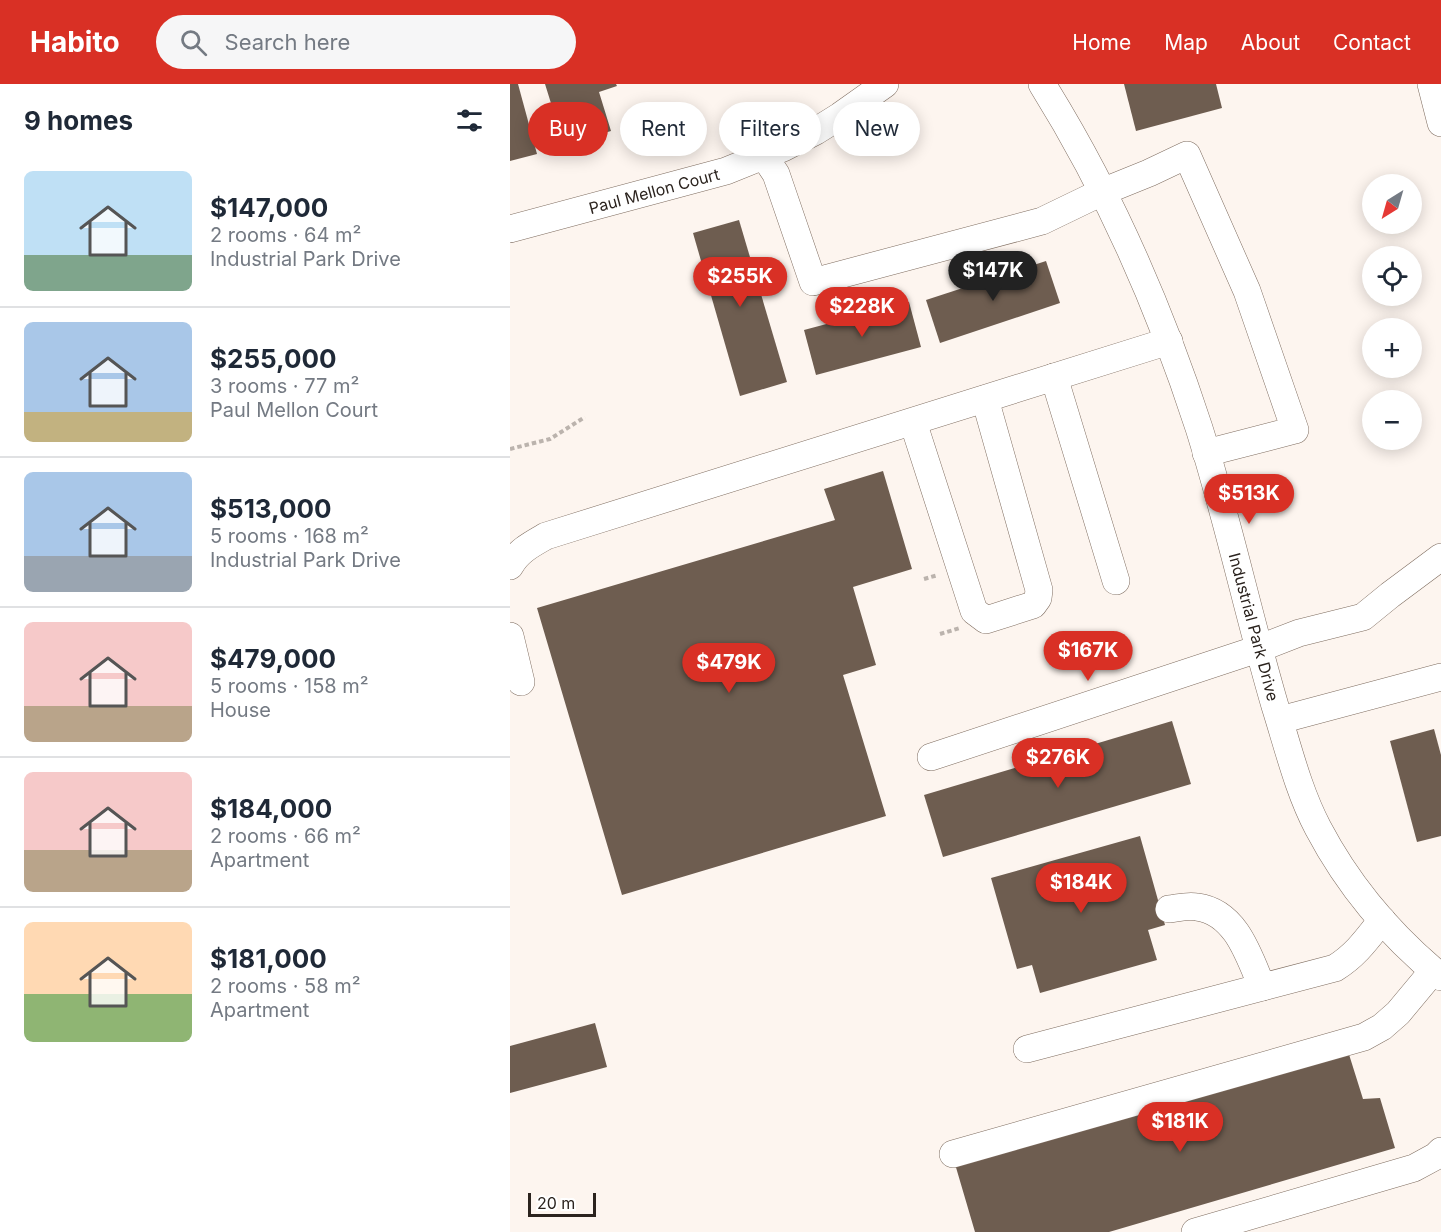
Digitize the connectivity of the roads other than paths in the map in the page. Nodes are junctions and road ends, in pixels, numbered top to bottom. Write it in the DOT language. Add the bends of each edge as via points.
graph roads {
  1 [pos="885,84"];
  2 [pos="1042,84"];
  3 [pos="1431,84"];
  4 [pos="1441,123"];
  5 [pos="821,128"];
  6 [pos="764,156"];
  7 [pos="1102,192"];
  8 [pos="510,229"];
  9 [pos="1168,341"];
  10 [pos="1054,377"];
  11 [pos="985,399"];
  12 [pos="913,422"];
  13 [pos="1206,453"];
  14 [pos="1441,557"];
  15 [pos="510,566"];
  16 [pos="1116,581"];
  17 [pos="510,636"];
  18 [pos="1258,649"];
  19 [pos="1441,677"];
  20 [pos="520,682"];
  21 [pos="1280,720"];
  22 [pos="931,757"];
  23 [pos="1169,909"];
  24 [pos="1382,920"];
  25 [pos="1437,974"];
  26 [pos="1262,987"];
  27 [pos="1027,1049"];
  28 [pos="1441,1151"];
  29 [pos="953,1154"];
  30 [pos="1195,1232"];
  1 -- 5 [label="street, Paul Mellon Court"];
  2 -- 7 [label="street, Industrial Park Drive"];
  3 -- 4 [label="street"];
  6 -- 7 [label="street" via="776,174 813,282 1042,221"];
  6 -- 8 [label="street, Paul Mellon Court" via="726,171"];
  7 -- 9 [label="street, Industrial Park Drive" via="1143,277"];
  7 -- 13 [label="street" via="1187,155 1247,291 1295,430"];
  9 -- 10 [label="street"];
  9 -- 13 [label="street, Industrial Park Drive"];
  10 -- 11 [label="street"];
  10 -- 16 [label="street"];
  11 -- 12 [label="street"];
  11 -- 12 [label="street" via="1039,590 1034,605 986,620 974,611"];
  12 -- 15 [label="street" via="546,536 526,548"];
  13 -- 18 [label="street, Industrial Park Drive"];
  14 -- 18 [label="street" via="1363,617 1299,633"];
  17 -- 20 [label="street"];
  18 -- 21 [label="street, Industrial Park Drive"];
  18 -- 22 [label="street"];
  19 -- 21 [label="street"];
  21 -- 24 [label="street, Industrial Park Drive" via="1300,787 1318,828"];
  23 -- 26 [label="street" via="1194,906 1222,916 1239,937"];
  24 -- 25 [label="street, Industrial Park Drive"];
  24 -- 26 [label="street" via="1362,946 1335,968"];
  25 -- 29 [label="street" via="1382,1027 1364,1037"];
  26 -- 27 [label="street"];
  28 -- 30 [label="street" via="1414,1168"];
}
